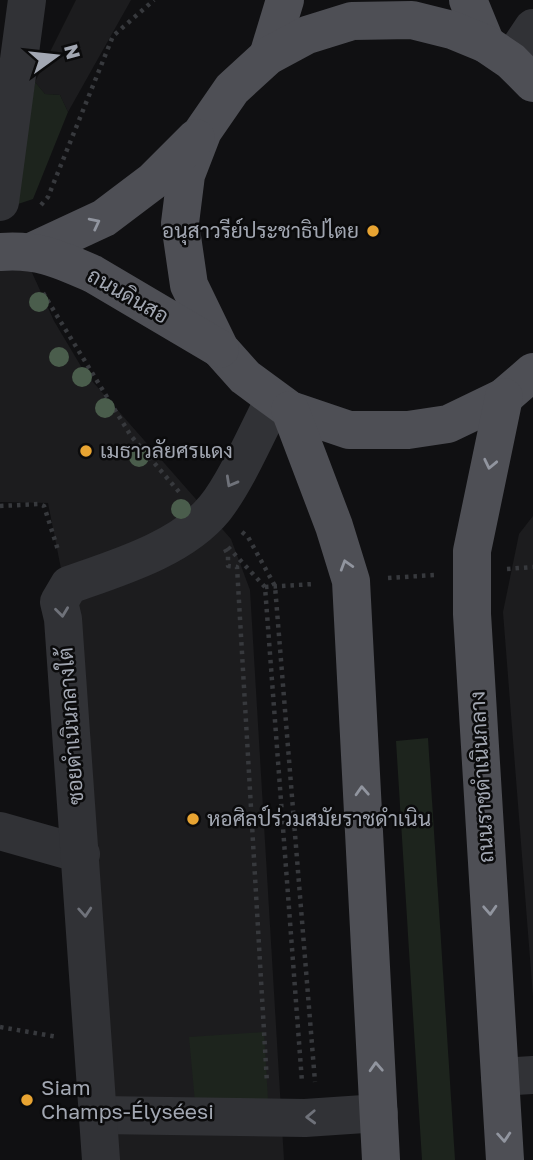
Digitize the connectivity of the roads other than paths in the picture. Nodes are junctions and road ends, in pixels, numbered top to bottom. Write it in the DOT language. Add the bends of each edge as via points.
graph roads {
  1 [pos="27,0"];
  2 [pos="285,0"];
  3 [pos="468,0"];
  4 [pos="533,28"];
  5 [pos="268,56"];
  6 [pos="510,63"];
  7 [pos="203,131"];
  8 [pos="0,202"];
  9 [pos="16,252"];
  10 [pos="220,349"];
  11 [pos="525,380"];
  12 [pos="282,405"];
  13 [pos="0,831"];
  14 [pos="81,854"];
  15 [pos="517,1076"];
  16 [pos="379,1113"];
  17 [pos="100,1115"];
  18 [pos="101,1160"];
  19 [pos="381,1160"];
  20 [pos="505,1160"];
  1 -- 8 [label="street"];
  2 -- 5 [label="main road"];
  3 -- 6 [label="main road"];
  4 -- 6 [label="street"];
  5 -- 6 [label="main road" via="307,35 352,21 412,20 452,30"];
  5 -- 7 [label="main road" via="232,89"];
  9 -- 7 [label="main road, ถนนดินสอ, one-way" via="104,218 153,181"];
  7 -- 10 [label="main road" via="186,175 180,223 189,285"];
  9 -- 10 [label="main road, ถนนดินสอ" via="93,275"];
  10 -- 12 [label="main road" via="245,377"];
  11 -- 12 [label="main road" via="448,424 408,430 349,430"];
  11 -- 15 [label="main road, ถนนราชดำเนินกลาง, one-way" via="472,551 472,614"];
  12 -- 14 [label="street, ซอยดำเนินกลางใต้, one-way" via="208,524 120,567 69,585 59,602"];
  16 -- 12 [label="main road, one-way" via="351,581 334,526"];
  13 -- 14 [label="street"];
  14 -- 17 [label="street, ซอยดำเนินกลางใต้, one-way"];
  15 -- 20 [label="main road, ถนนราชดำเนินกลาง, one-way"];
  16 -- 17 [label="street" via="297,1118"];
  16 -- 19 [label="main road"];
  17 -- 18 [label="street, ซอยดำเนินกลางใต้"];
}
